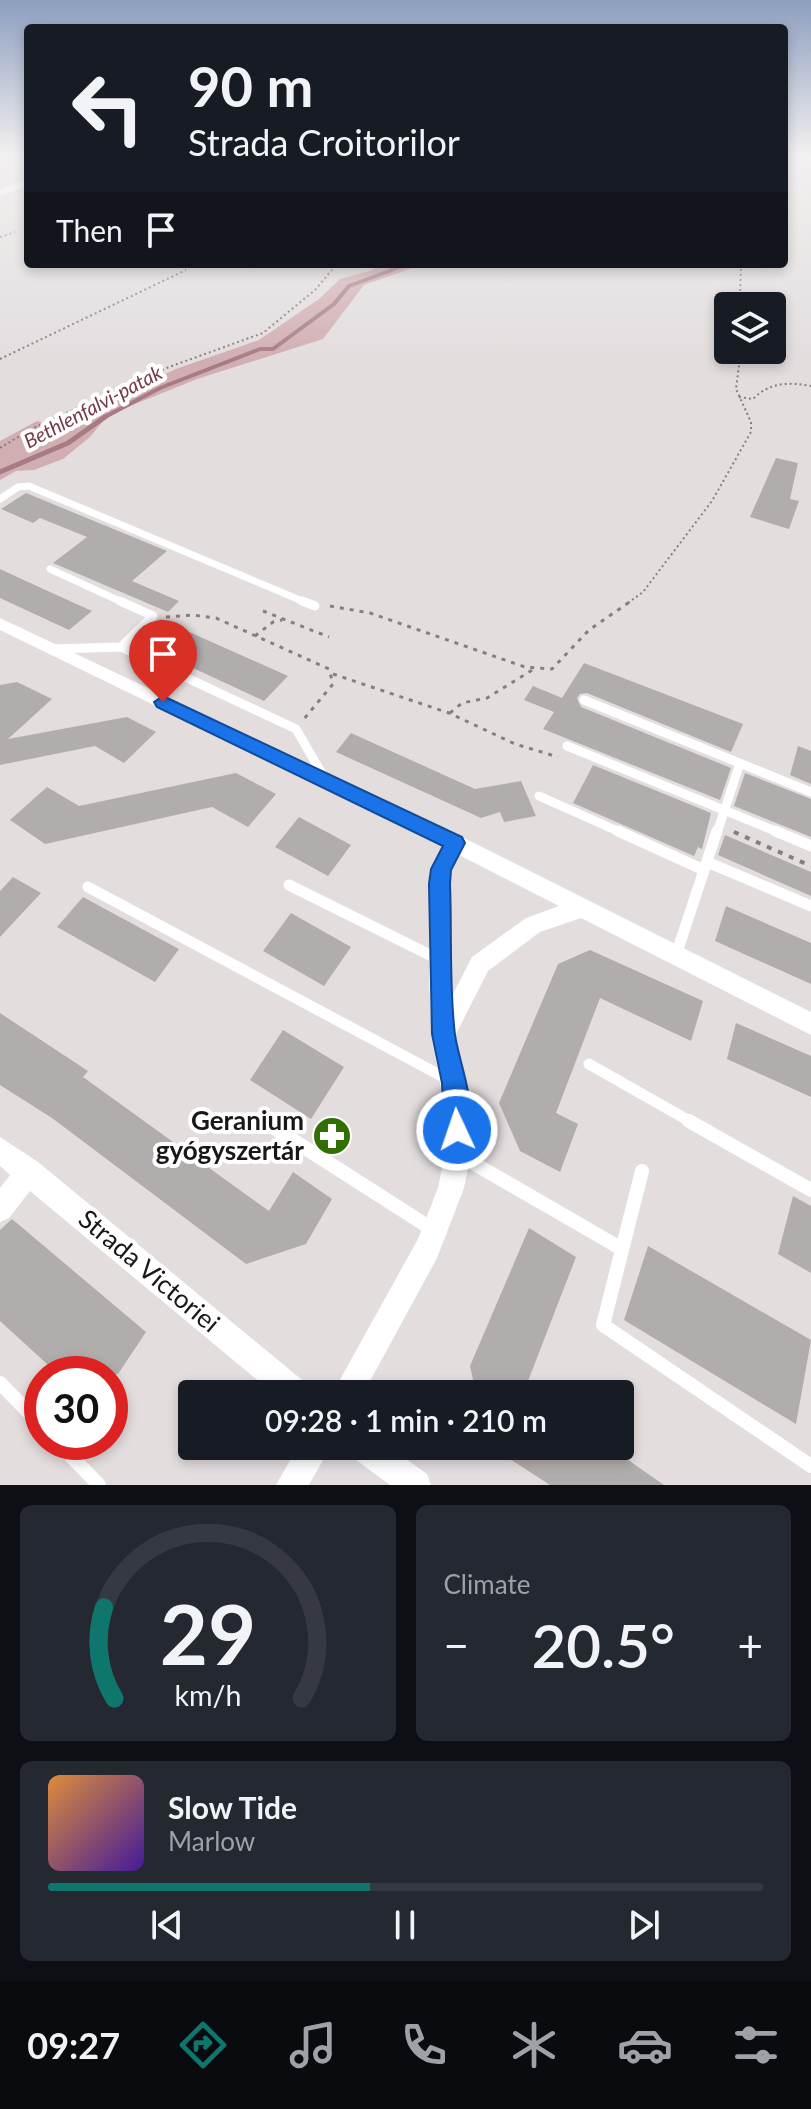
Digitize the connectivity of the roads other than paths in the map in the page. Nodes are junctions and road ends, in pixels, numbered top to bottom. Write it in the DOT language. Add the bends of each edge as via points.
graph roads {
  1 [pos="0,499"];
  2 [pos="50,569"];
  3 [pos="315,606"];
  4 [pos="0,623"];
  5 [pos="121,647"];
  6 [pos="54,649"];
  7 [pos="584,700"];
  8 [pos="567,746"];
  9 [pos="740,763"];
  10 [pos="327,782"];
  11 [pos="811,792"];
  12 [pos="539,796"];
  13 [pos="724,811"];
  14 [pos="455,843"];
  15 [pos="811,846"];
  16 [pos="706,866"];
  17 [pos="289,885"];
  18 [pos="88,887"];
  19 [pos="811,906"];
  20 [pos="582,908"];
  21 [pos="676,955"];
  22 [pos="441,961"];
  23 [pos="811,1024"];
  24 [pos="444,1034"];
  25 [pos="589,1064"];
  26 [pos="454,1083"];
  27 [pos="263,1121"];
  28 [pos="0,1150"];
  29 [pos="458,1154"];
  30 [pos="29,1171"];
  31 [pos="642,1171"];
  32 [pos="811,1190"];
  33 [pos="0,1209"];
  34 [pos="436,1232"];
  35 [pos="622,1249"];
  36 [pos="280,1380"];
  37 [pos="355,1380"];
  38 [pos="0,1383"];
  39 [pos="24,1408"];
  40 [pos="75,1460"];
  41 [pos="307,1460"];
  42 [pos="382,1460"];
  43 [pos="811,1466"];
  44 [pos="99,1485"];
  45 [pos="291,1485"];
  46 [pos="416,1485"];
  1 -- 3 [label="lane" via="29,486"];
  2 -- 5 [label="lane" via="153,616"];
  4 -- 6 [label="street"];
  5 -- 6 [label="lane"];
  5 -- 10 [label="lane" via="296,729"];
  6 -- 10 [label="street"];
  7 -- 9 [label="lane"];
  8 -- 13 [label="lane"];
  9 -- 11 [label="lane"];
  9 -- 13 [label="lane"];
  10 -- 14 [label="street"];
  12 -- 16 [label="lane"];
  13 -- 15 [label="lane"];
  13 -- 16 [label="lane"];
  14 -- 20 [label="street"];
  14 -- 22 [label="street" via="441,869"];
  16 -- 19 [label="lane"];
  16 -- 21 [label="lane"];
  17 -- 22 [label="lane"];
  18 -- 26 [label="lane"];
  20 -- 21 [label="street"];
  20 -- 24 [label="street" via="533,925 480,964"];
  21 -- 23 [label="street"];
  22 -- 24 [label="street"];
  24 -- 26 [label="street"];
  25 -- 32 [label="lane"];
  26 -- 29 [label="street"];
  27 -- 34 [label="lane"];
  28 -- 30 [label="street, Strada Victoriei"];
  29 -- 34 [label="street"];
  29 -- 35 [label="lane"];
  30 -- 33 [label="street"];
  30 -- 36 [label="street, Strada Victoriei"];
  31 -- 35 [label="lane"];
  34 -- 37 [label="street"];
  35 -- 43 [label="lane" via="603,1325"];
  38 -- 39 [label="lane"];
  40 -- 44 [label="lane"];
  41 -- 45 [label="street"];
  42 -- 46 [label="street"];
}
